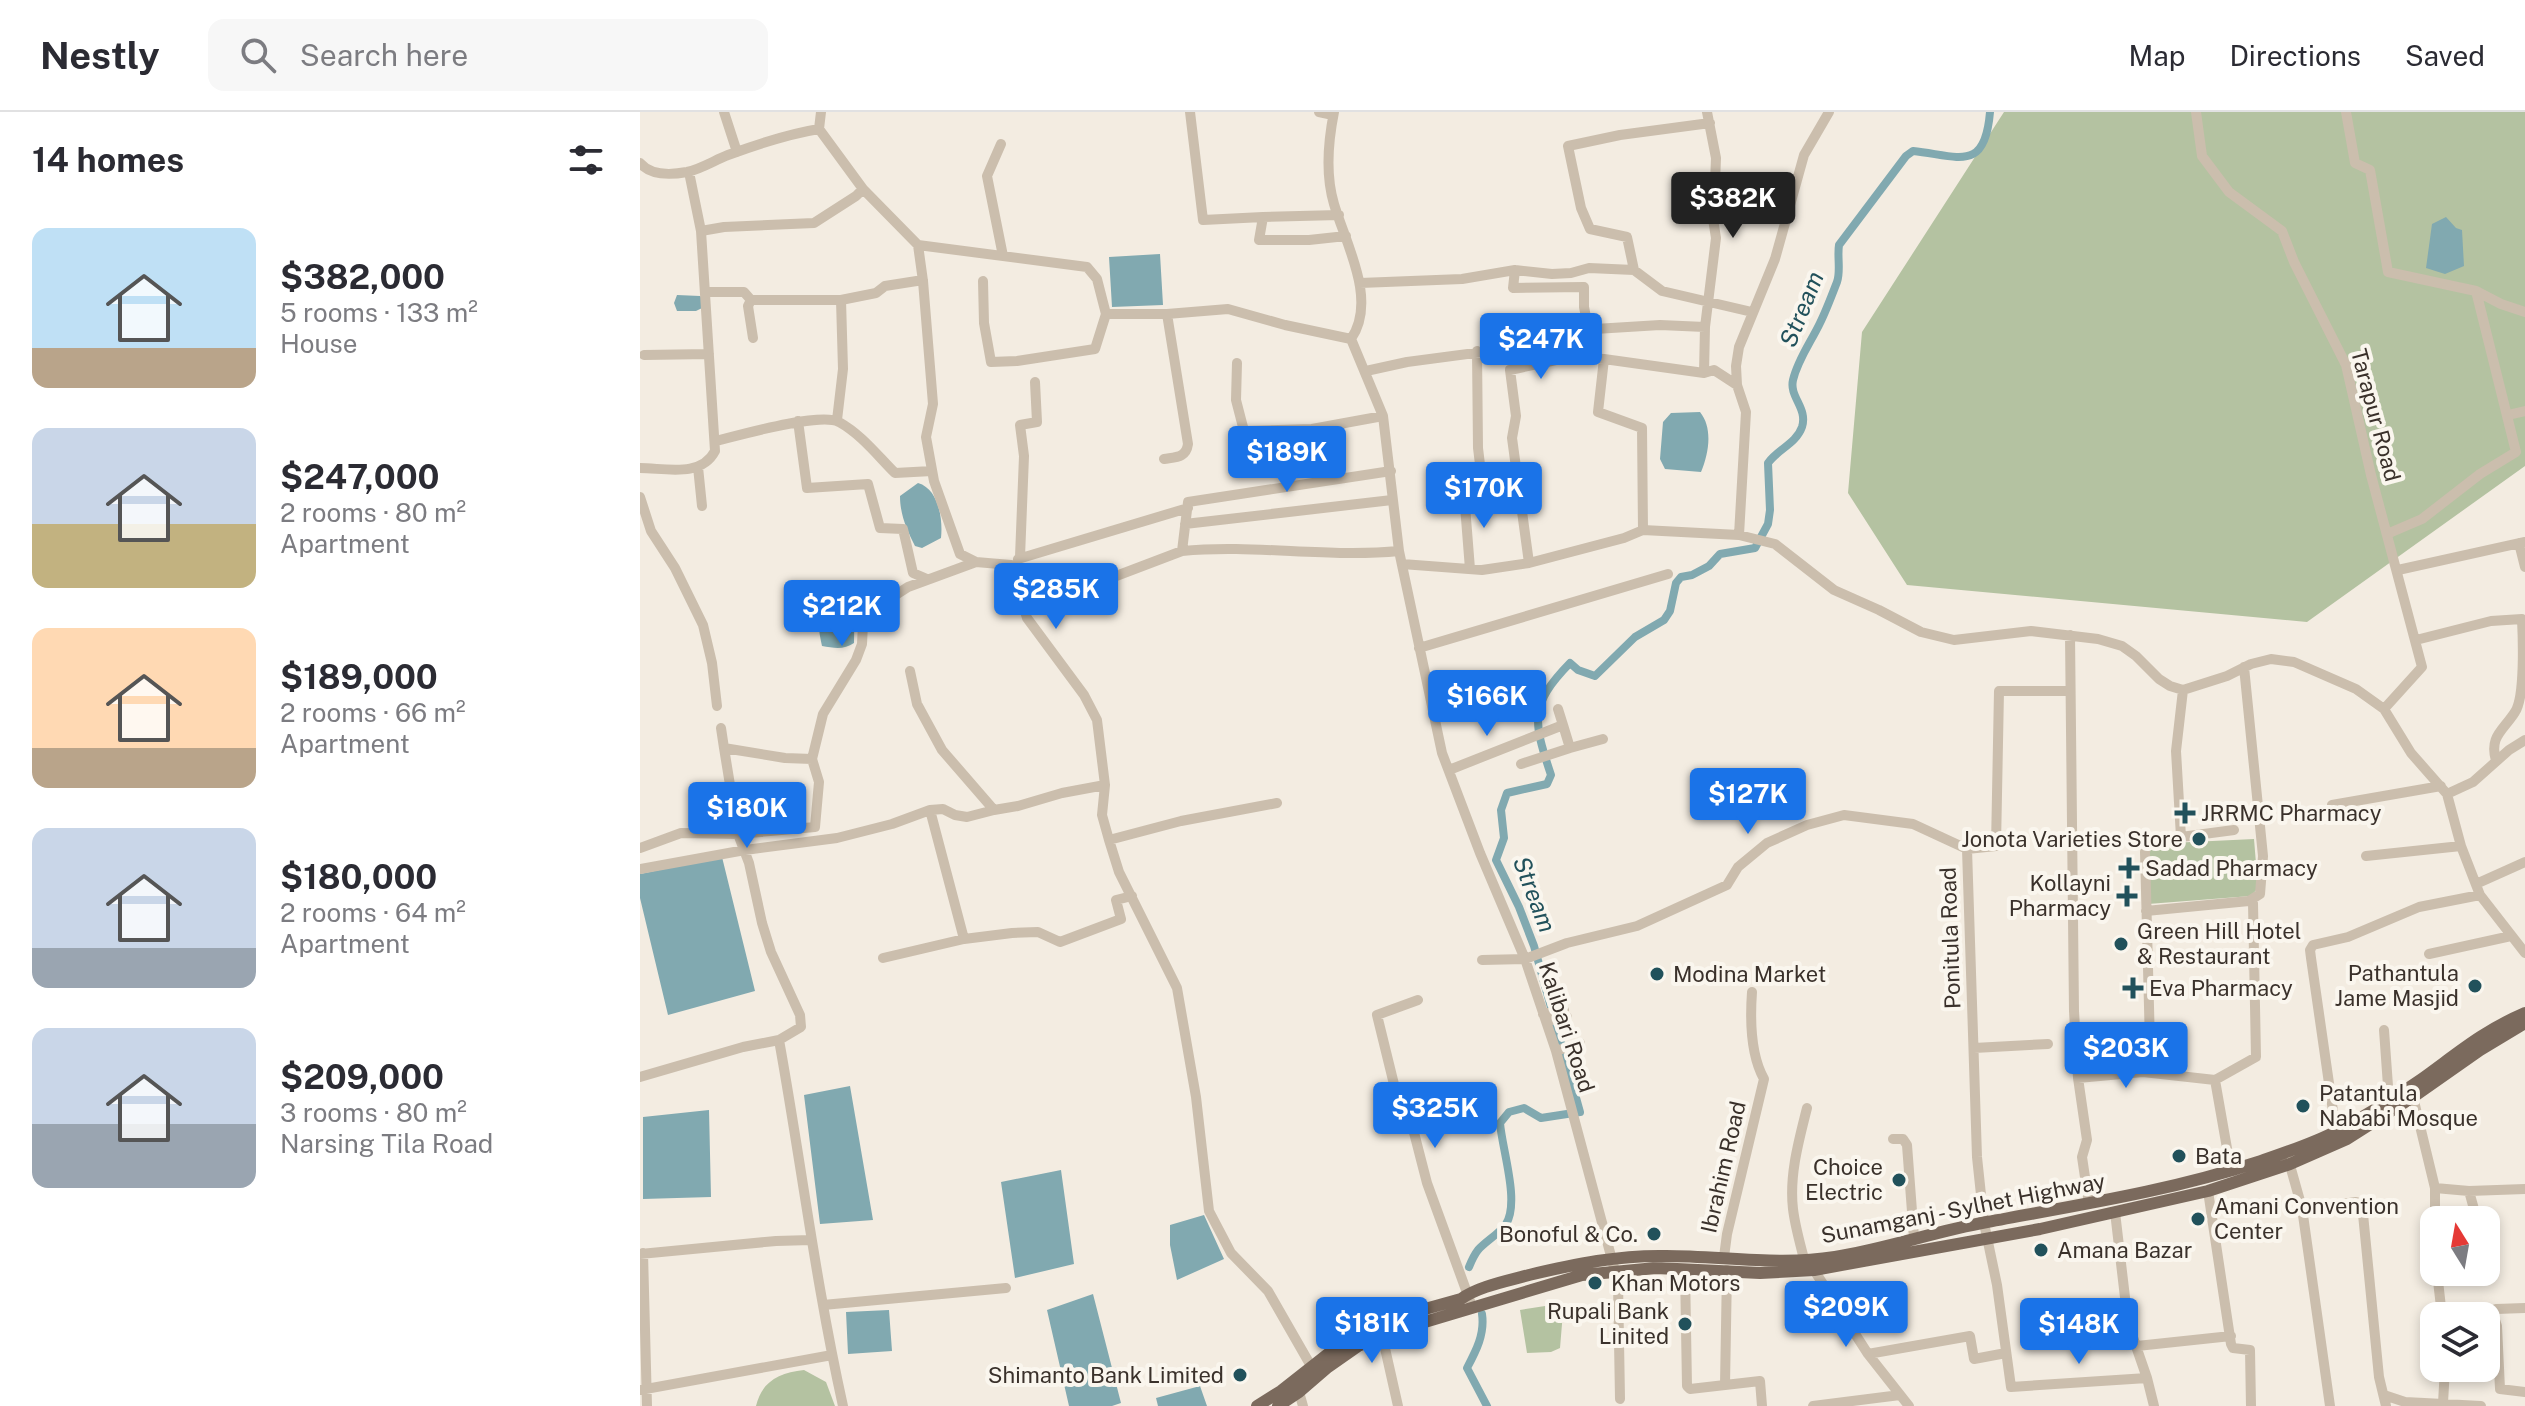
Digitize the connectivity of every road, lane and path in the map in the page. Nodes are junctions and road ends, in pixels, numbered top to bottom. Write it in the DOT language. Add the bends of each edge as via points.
graph roads {
  1 [pos="724,112"];
  2 [pos="821,112"];
  3 [pos="1190,112"];
  4 [pos="1319,112"];
  5 [pos="1829,112"];
  6 [pos="2196,112"];
  7 [pos="2346,112"];
  8 [pos="1334,113"];
  9 [pos="1709,118"];
  10 [pos="819,129"];
  11 [pos="1001,144"];
  12 [pos="737,152"];
  13 [pos="640,163"];
  14 [pos="689,172"];
  15 [pos="863,189"];
  16 [pos="1339,215"];
  17 [pos="1263,217"];
  18 [pos="701,231"];
  19 [pos="1346,236"];
  20 [pos="918,245"];
  21 [pos="1003,256"];
  22 [pos="1515,270"];
  23 [pos="1634,270"];
  24 [pos="923,280"];
  25 [pos="983,281"];
  26 [pos="1360,283"];
  27 [pos="2476,291"];
  28 [pos="706,292"];
  29 [pos="751,300"];
  30 [pos="841,300"];
  31 [pos="1709,303"];
  32 [pos="1752,312"];
  33 [pos="2525,312"];
  34 [pos="1106,314"];
  35 [pos="1167,314"];
  36 [pos="1705,327"];
  37 [pos="753,338"];
  38 [pos="1351,339"];
  39 [pos="1477,351"];
  40 [pos="709,354"];
  41 [pos="644,355"];
  42 [pos="1570,357"];
  43 [pos="1604,359"];
  44 [pos="1237,363"];
  45 [pos="1366,371"];
  46 [pos="1704,373"];
  47 [pos="1035,382"];
  48 [pos="1737,385"];
  49 [pos="2525,411"];
  50 [pos="2508,415"];
  51 [pos="1383,416"];
  52 [pos="837,420"];
  53 [pos="798,421"];
  54 [pos="716,441"];
  55 [pos="1164,459"];
  56 [pos="698,467"];
  57 [pos="640,468"];
  58 [pos="932,471"];
  59 [pos="1391,471"];
  60 [pos="1516,477"];
  61 [pos="1464,493"];
  62 [pos="640,497"];
  63 [pos="1392,500"];
  64 [pos="702,506"];
  65 [pos="1188,508"];
  66 [pos="1185,524"];
  67 [pos="1643,530"];
  68 [pos="2387,534"];
  69 [pos="1744,536"];
  70 [pos="2522,542"];
  71 [pos="1182,551"];
  72 [pos="1399,551"];
  73 [pos="1015,561"];
  74 [pos="976,562"];
  75 [pos="1529,563"];
  76 [pos="1402,564"];
  77 [pos="2525,567"];
  78 [pos="1470,569"];
  79 [pos="2398,570"];
  80 [pos="1668,574"];
  81 [pos="927,579"];
  82 [pos="1024,611"];
  83 [pos="2070,635"];
  84 [pos="2416,640"];
  85 [pos="1419,648"];
  86 [pos="2244,667"];
  87 [pos="910,671"];
  88 [pos="2183,690"];
  89 [pos="2070,691"];
  90 [pos="717,706"];
  91 [pos="1558,709"];
  92 [pos="2384,709"];
  93 [pos="1563,725"];
  94 [pos="721,728"];
  95 [pos="1603,739"];
  96 [pos="2525,740"];
  97 [pos="724,748"];
  98 [pos="1570,748"];
  99 [pos="812,759"];
  100 [pos="2496,761"];
  101 [pos="1521,764"];
  102 [pos="1449,770"];
  103 [pos="1105,785"];
  104 [pos="2444,790"];
  105 [pos="1277,803"];
  106 [pos="2332,805"];
  107 [pos="930,810"];
  108 [pos="994,810"];
  109 [pos="2234,830"];
  110 [pos="738,834"];
  111 [pos="2181,837"];
  112 [pos="1109,840"];
  113 [pos="2461,846"];
  114 [pos="640,848"];
  115 [pos="1967,849"];
  116 [pos="745,850"];
  117 [pos="2366,856"];
  118 [pos="2525,862"];
  119 [pos="640,869"];
  120 [pos="2478,890"];
  121 [pos="1132,896"];
  122 [pos="2253,903"];
  123 [pos="2146,911"];
  124 [pos="2511,936"];
  125 [pos="964,939"];
  126 [pos="2525,953"];
  127 [pos="2429,954"];
  128 [pos="883,958"];
  129 [pos="1525,959"];
  130 [pos="1482,960"];
  131 [pos="1752,992"];
  132 [pos="1418,1000"];
  133 [pos="1566,1013"];
  134 [pos="2525,1013"];
  135 [pos="1545,1017"];
  136 [pos="2525,1023"];
  137 [pos="2384,1030"];
  138 [pos="779,1040"];
  139 [pos="1580,1043"];
  140 [pos="2048,1044"];
  141 [pos="1974,1048"];
  142 [pos="1556,1051"];
  143 [pos="2143,1072"];
  144 [pos="640,1077"];
  145 [pos="2432,1077"];
  146 [pos="2078,1078"];
  147 [pos="2215,1080"];
  148 [pos="2413,1097"];
  149 [pos="2389,1100"];
  150 [pos="1807,1108"];
  151 [pos="2336,1132"];
  152 [pos="1893,1139"];
  153 [pos="2288,1158"];
  154 [pos="2231,1171"];
  155 [pos="2435,1188"];
  156 [pos="2525,1189"];
  157 [pos="2154,1190"];
  158 [pos="2208,1191"];
  159 [pos="2469,1191"];
  160 [pos="2157,1203"];
  161 [pos="2089,1204"];
  162 [pos="2435,1206"];
  163 [pos="2473,1206"];
  164 [pos="2302,1208"];
  165 [pos="2115,1212"];
  166 [pos="1984,1223"];
  167 [pos="1914,1238"];
  168 [pos="1988,1238"];
  169 [pos="811,1240"];
  170 [pos="641,1254"];
  171 [pos="1610,1258"];
  172 [pos="1804,1259"];
  173 [pos="1725,1264"];
  174 [pos="1685,1270"];
  175 [pos="1814,1270"];
  176 [pos="1615,1271"];
  177 [pos="1006,1288"];
  178 [pos="1470,1301"];
  179 [pos="823,1305"];
  180 [pos="2525,1308"];
  181 [pos="1382,1321"];
  182 [pos="1382,1335"];
  183 [pos="2231,1336"];
  184 [pos="2137,1346"];
  185 [pos="2006,1353"];
  186 [pos="1868,1354"];
  187 [pos="832,1355"];
  188 [pos="1311,1366"];
  189 [pos="2147,1378"];
  190 [pos="2444,1382"];
  191 [pos="1725,1385"];
  192 [pos="644,1389"];
  193 [pos="1299,1392"];
  194 [pos="2525,1392"];
  195 [pos="1900,1395"];
  196 [pos="1620,1399"];
  197 [pos="2385,1400"];
  198 [pos="2443,1403"];
  199 [pos="647,1406"];
  200 [pos="843,1406"];
  201 [pos="1257,1406"];
  202 [pos="1278,1406"];
  203 [pos="1303,1406"];
  204 [pos="1398,1406"];
  205 [pos="1762,1406"];
  206 [pos="1813,1406"];
  207 [pos="1909,1406"];
  208 [pos="2154,1406"];
  209 [pos="2251,1406"];
  210 [pos="2330,1406"];
  211 [pos="2481,1406"];
  1 -- 12 [label="street"];
  2 -- 10 [label="street"];
  3 -- 17 [label="street" via="1203,220"];
  4 -- 8 [label="street"];
  5 -- 32 [label="street" via="1804,155 1775,259"];
  6 -- 68 [label="street, Tarapur Road" via="2202,156 2229,192 2282,231 2346,365"];
  7 -- 27 [label="street" via="2355,163 2370,170 2388,272"];
  8 -- 16 [label="street" via="1328,160"];
  9 -- 23 [label="street" via="1568,146 1590,229 1627,237"];
  9 -- 31 [label="street" via="1716,158 1710,200 1716,238"];
  10 -- 12 [label="street"];
  10 -- 15 [label="street"];
  11 -- 21 [label="street" via="987,176"];
  12 -- 14 [label="street"];
  13 -- 14 [label="street" via="645,170 665,174"];
  14 -- 18 [label="street"];
  15 -- 18 [label="street" via="814,223"];
  15 -- 20 [label="street"];
  16 -- 17 [label="street"];
  16 -- 19 [label="street"];
  17 -- 19 [label="street" via="1259,240"];
  18 -- 28 [label="street"];
  19 -- 26 [label="street"];
  20 -- 21 [label="street"];
  20 -- 24 [label="street"];
  21 -- 34 [label="street" via="1087,267 1097,279"];
  22 -- 23 [label="street"];
  22 -- 26 [label="street" via="1438,281"];
  22 -- 36 [label="street" via="1513,288 1584,287 1588,327"];
  23 -- 31 [label="street" via="1662,291"];
  24 -- 30 [label="street"];
  24 -- 58 [label="street" via="933,404 926,437"];
  25 -- 34 [label="street" via="991,362 1095,349"];
  26 -- 38 [label="street" via="1357,330"];
  27 -- 33 [label="street"];
  27 -- 50 [label="street"];
  28 -- 29 [label="street" via="744,292"];
  28 -- 40 [label="street"];
  29 -- 30 [label="street"];
  29 -- 37 [label="street"];
  30 -- 52 [label="street" via="843,369"];
  31 -- 32 [label="street"];
  31 -- 36 [label="street"];
  32 -- 48 [label="street" via="1739,347"];
  34 -- 35 [label="street"];
  35 -- 38 [label="street" via="1228,309"];
  35 -- 55 [label="street" via="1188,444 1184,455"];
  36 -- 46 [label="street"];
  38 -- 45 [label="street, Kalibari Road"];
  39 -- 42 [label="street" via="1566,341"];
  39 -- 45 [label="street"];
  39 -- 60 [label="street" via="1482,481"];
  40 -- 41 [label="street"];
  40 -- 54 [label="street"];
  42 -- 43 [label="street"];
  42 -- 60 [label="street" via="1510,370"];
  43 -- 46 [label="street"];
  43 -- 67 [label="street" via="1598,412 1642,428"];
  44 -- 51 [label="street" via="1236,400 1244,431 1312,429"];
  45 -- 51 [label="street, Kalibari Road"];
  46 -- 48 [label="street" via="1714,370"];
  47 -- 73 [label="street" via="1037,422 1020,425 1024,456"];
  48 -- 69 [label="street" via="1746,412"];
  49 -- 50 [label="street"];
  50 -- 68 [label="street" via="2516,452 2422,519"];
  51 -- 59 [label="street, Kalibari Road"];
  52 -- 53 [label="street"];
  52 -- 58 [label="street" via="895,473"];
  53 -- 54 [label="street"];
  53 -- 81 [label="street" via="807,488 868,484 880,528 903,529 913,573"];
  54 -- 56 [label="street" via="711,460"];
  56 -- 57 [label="street"];
  56 -- 64 [label="street"];
  58 -- 74 [label="street" via="960,554"];
  59 -- 63 [label="street, Kalibari Road"];
  59 -- 65 [label="street" via="1188,502"];
  60 -- 75 [label="street"];
  61 -- 78 [label="street"];
  62 -- 90 [label="street" via="651,531 703,625"];
  63 -- 66 [label="street"];
  63 -- 72 [label="street, Kalibari Road"];
  65 -- 66 [label="street"];
  65 -- 73 [label="street"];
  66 -- 71 [label="street"];
  67 -- 69 [label="street"];
  67 -- 75 [label="street"];
  68 -- 79 [label="street, Tarapur Road"];
  69 -- 83 [label="street" via="1775,544 1834,590 1921,632 1954,640 2031,631"];
  70 -- 77 [label="street"];
  70 -- 79 [label="street"];
  71 -- 72 [label="street"];
  71 -- 82 [label="street"];
  72 -- 76 [label="street, Kalibari Road"];
  73 -- 74 [label="street"];
  73 -- 82 [label="street"];
  74 -- 81 [label="street"];
  75 -- 78 [label="street"];
  76 -- 78 [label="street"];
  76 -- 85 [label="street, Kalibari Road"];
  79 -- 84 [label="street, Tarapur Road"];
  80 -- 85 [label="street"];
  81 -- 99 [label="street" via="869,612 856,660 823,714"];
  82 -- 103 [label="street" via="1097,720"];
  83 -- 88 [label="street" via="2122,646 2159,679"];
  83 -- 89 [label="street"];
  84 -- 92 [label="street, Tarapur Road" via="2422,667"];
  84 -- 100 [label="street" via="2491,621 2522,619 2520,696 2493,744"];
  85 -- 102 [label="street, Kalibari Road"];
  86 -- 88 [label="street"];
  86 -- 92 [label="street" via="2271,659 2294,662 2356,689"];
  86 -- 123 [label="street" via="2263,856 2260,894 2249,901"];
  87 -- 108 [label="street" via="917,704 942,750"];
  88 -- 111 [label="street" via="2176,751"];
  89 -- 115 [label="street" via="1999,691 1996,846"];
  89 -- 146 [label="street"];
  91 -- 93 [label="street"];
  92 -- 104 [label="street" via="2411,753"];
  93 -- 98 [label="street"];
  93 -- 102 [label="street"];
  94 -- 97 [label="street"];
  95 -- 98 [label="street"];
  96 -- 100 [label="street"];
  97 -- 99 [label="street"];
  97 -- 110 [label="street"];
  98 -- 101 [label="street"];
  99 -- 110 [label="street" via="819,782 815,827"];
  100 -- 104 [label="street" via="2473,782"];
  102 -- 129 [label="street, Kalibari Road"];
  103 -- 108 [label="street"];
  103 -- 112 [label="street" via="1102,815"];
  104 -- 106 [label="street"];
  104 -- 113 [label="street"];
  105 -- 112 [label="street"];
  107 -- 108 [label="street" via="967,817"];
  107 -- 116 [label="street" via="852,835"];
  107 -- 125 [label="street"];
  109 -- 111 [label="street"];
  110 -- 114 [label="street" via="681,833"];
  110 -- 116 [label="street"];
  111 -- 123 [label="street" via="2147,842"];
  112 -- 121 [label="street"];
  113 -- 117 [label="street"];
  113 -- 120 [label="street"];
  115 -- 129 [label="street, Ponitula Road" via="1913,824 1844,815 1767,843 1738,867 1727,885 1637,926"];
  115 -- 141 [label="street, Ponitula Road"];
  116 -- 119 [label="street"];
  116 -- 138 [label="street" via="766,937 800,1015 801,1027"];
  118 -- 120 [label="street"];
  120 -- 124 [label="street"];
  120 -- 151 [label="street" via="2310,950"];
  121 -- 125 [label="street" via="1116,900 1121,919 1060,942 1038,932"];
  121 -- 188 [label="street" via="1177,988 1209,1211 1231,1253 1268,1291"];
  122 -- 147 [label="street" via="2256,1057"];
  123 -- 143 [label="street" via="2150,1045"];
  124 -- 126 [label="street"];
  124 -- 127 [label="street"];
  125 -- 128 [label="street"];
  129 -- 130 [label="street, Ponitula Road"];
  129 -- 135 [label="street, Kalibari Road"];
  131 -- 173 [label="street, Ibrahim Road" via="1753,1042 1764,1079 1727,1234"];
  132 -- 178 [label="street" via="1377,1015 1403,1121 1411,1121 1427,1183"];
  133 -- 135 [label="street"];
  134 -- 145 [label="main road, Sunamganj - Sylhet Highway" via="2466,1045"];
  135 -- 142 [label="street, Kalibari Road"];
  136 -- 145 [label="main road, Sunamganj - Sylhet Highway"];
  137 -- 149 [label="street"];
  138 -- 144 [label="street"];
  138 -- 169 [label="street"];
  139 -- 142 [label="street"];
  140 -- 141 [label="street"];
  141 -- 166 [label="street, Ponitula Road"];
  142 -- 171 [label="street, Kalibari Road"];
  143 -- 146 [label="street"];
  143 -- 147 [label="street"];
  145 -- 148 [label="main road, Sunamganj - Sylhet Highway"];
  145 -- 149 [label="main road, Sunamganj - Sylhet Highway"];
  146 -- 161 [label="street"];
  147 -- 154 [label="street"];
  148 -- 153 [label="main road, Sunamganj - Sylhet Highway" via="2347,1139"];
  148 -- 155 [label="street"];
  149 -- 151 [label="main road, Sunamganj - Sylhet Highway"];
  150 -- 172 [label="street" via="1793,1185"];
  151 -- 153 [label="main road, Sunamganj - Sylhet Highway"];
  152 -- 167 [label="street" via="1907,1145"];
  153 -- 154 [label="main road, Sunamganj - Sylhet Highway"];
  153 -- 158 [label="main road, Sunamganj - Sylhet Highway"];
  153 -- 164 [label="street"];
  154 -- 157 [label="main road, Sunamganj - Sylhet Highway"];
  155 -- 159 [label="street"];
  155 -- 162 [label="street"];
  156 -- 159 [label="street"];
  157 -- 160 [label="main road"];
  157 -- 161 [label="main road, Sunamganj - Sylhet Highway"];
  158 -- 160 [label="main road, Sunamganj - Sylhet Highway"];
  158 -- 183 [label="street"];
  159 -- 163 [label="street"];
  160 -- 165 [label="main road, Sunamganj - Sylhet Highway"];
  161 -- 166 [label="main road, Sunamganj - Sylhet Highway"];
  164 -- 197 [label="street" via="2362,1204"];
  164 -- 210 [label="street"];
  165 -- 168 [label="main road, Sunamganj - Sylhet Highway"];
  165 -- 184 [label="street" via="2128,1323"];
  166 -- 167 [label="main road, Sunamganj - Sylhet Highway"];
  166 -- 168 [label="street, Ponitula Road"];
  167 -- 172 [label="main road, Sunamganj - Sylhet Highway" via="1831,1258"];
  168 -- 175 [label="main road, Sunamganj - Sylhet Highway"];
  168 -- 185 [label="street, Ponitula Road"];
  169 -- 170 [label="street"];
  169 -- 179 [label="street"];
  170 -- 192 [label="street"];
  171 -- 173 [label="main road, Sunamganj - Sylhet Highway" via="1663,1256"];
  171 -- 176 [label="street, Kalibari Road"];
  171 -- 178 [label="main road, Sunamganj - Sylhet Highway" via="1512,1280"];
  172 -- 173 [label="main road, Sunamganj - Sylhet Highway"];
  173 -- 174 [label="main road, Sunamganj - Sylhet Highway"];
  173 -- 175 [label="main road, Sunamganj - Sylhet Highway" via="1760,1273"];
  173 -- 191 [label="street, Ibrahim Road"];
  174 -- 176 [label="main road, Sunamganj - Sylhet Highway"];
  174 -- 191 [label="street" via="1687,1386"];
  175 -- 186 [label="street"];
  176 -- 178 [label="main road, Sunamganj - Sylhet Highway"];
  176 -- 196 [label="street, Kalibari Road"];
  177 -- 179 [label="street"];
  178 -- 181 [label="main road, Sunamganj - Sylhet Highway"];
  178 -- 182 [label="main road, Sunamganj - Sylhet Highway"];
  179 -- 187 [label="street"];
  180 -- 194 [label="street" via="2496,1309 2492,1317 2500,1389"];
  181 -- 182 [label="street"];
  181 -- 188 [label="main road, Sunamganj - Sylhet Highway" via="1356,1332"];
  182 -- 193 [label="main road, Sunamganj - Sylhet Highway" via="1358,1346"];
  182 -- 204 [label="street"];
  183 -- 184 [label="street"];
  183 -- 209 [label="street" via="2233,1348 2250,1350"];
  184 -- 189 [label="street"];
  185 -- 186 [label="street" via="1974,1359 1970,1336"];
  185 -- 189 [label="street, Ponitula Road" via="2011,1387"];
  186 -- 195 [label="street"];
  187 -- 192 [label="street"];
  187 -- 200 [label="street"];
  188 -- 201 [label="main road, Sunamganj - Sylhet Highway"];
  189 -- 208 [label="street"];
  190 -- 198 [label="street"];
  191 -- 205 [label="street" via="1760,1381"];
  192 -- 199 [label="street"];
  193 -- 202 [label="main road, Sunamganj - Sylhet Highway"];
  193 -- 203 [label="street"];
  195 -- 206 [label="street"];
  195 -- 207 [label="street"];
  197 -- 198 [label="street"];
  198 -- 211 [label="street"];
}
